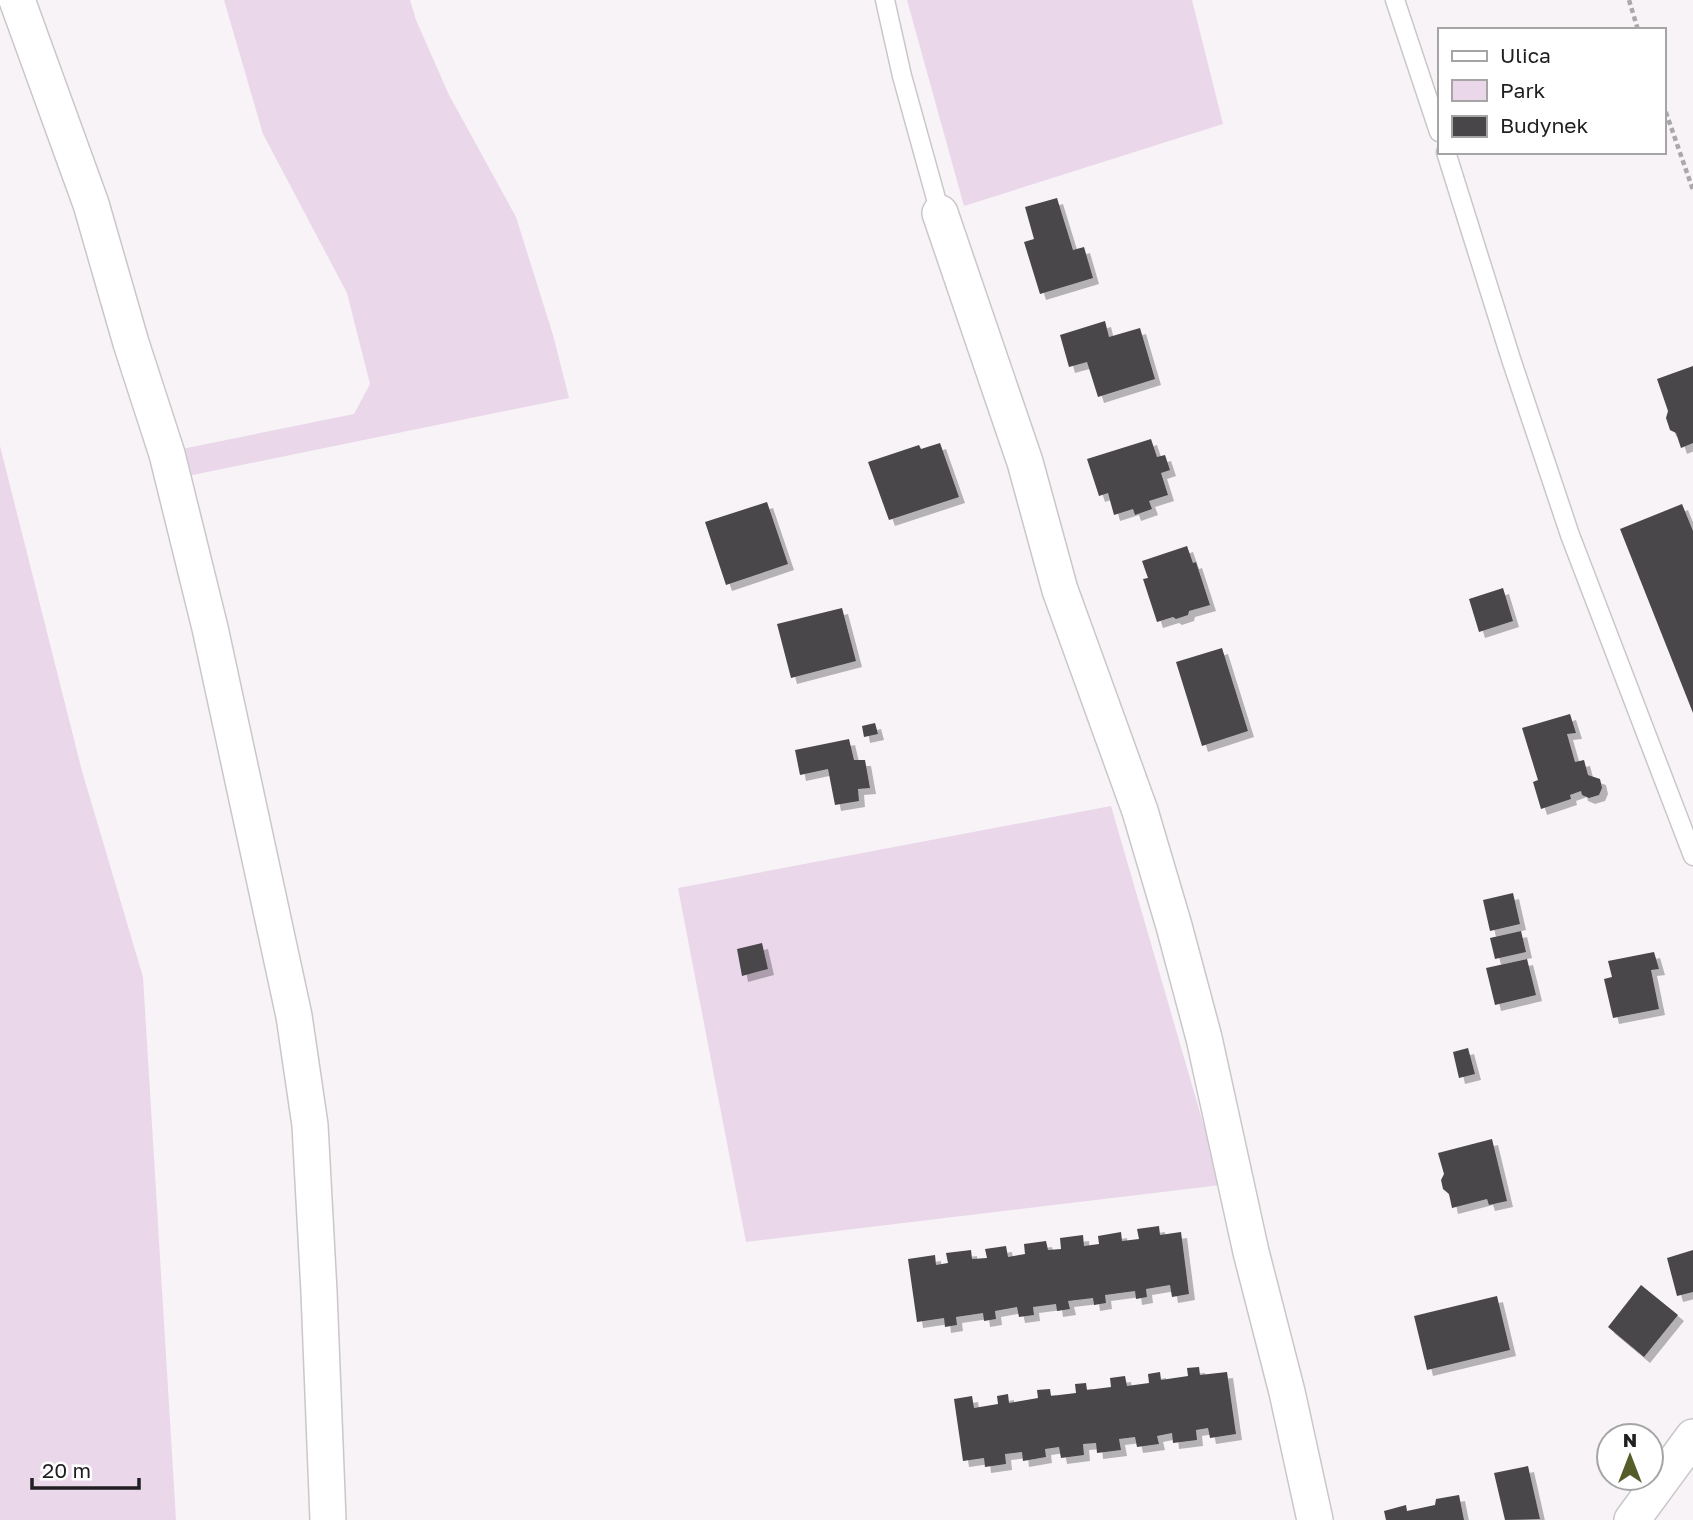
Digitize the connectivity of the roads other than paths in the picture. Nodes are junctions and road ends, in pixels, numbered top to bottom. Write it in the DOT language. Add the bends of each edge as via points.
graph roads {
  1 [pos="17,0"];
  2 [pos="885,0"];
  3 [pos="1395,0"];
  4 [pos="1438,129"];
  5 [pos="1447,154"];
  6 [pos="940,213"];
  7 [pos="1693,856"];
  8 [pos="1693,1437"];
  9 [pos="328,1520"];
  10 [pos="1315,1520"];
  11 [pos="1632,1520"];
  1 -- 9 [label="street" via="91,204 167,454 291,1003 310,1125"];
  2 -- 6 [label="lane"];
  3 -- 4 [label="lane"];
  5 -- 7 [label="lane" via="1570,535"];
  6 -- 10 [label="street" via="1025,462 1060,590 1140,811 1174,926"];
  8 -- 11 [label="street"];
}
